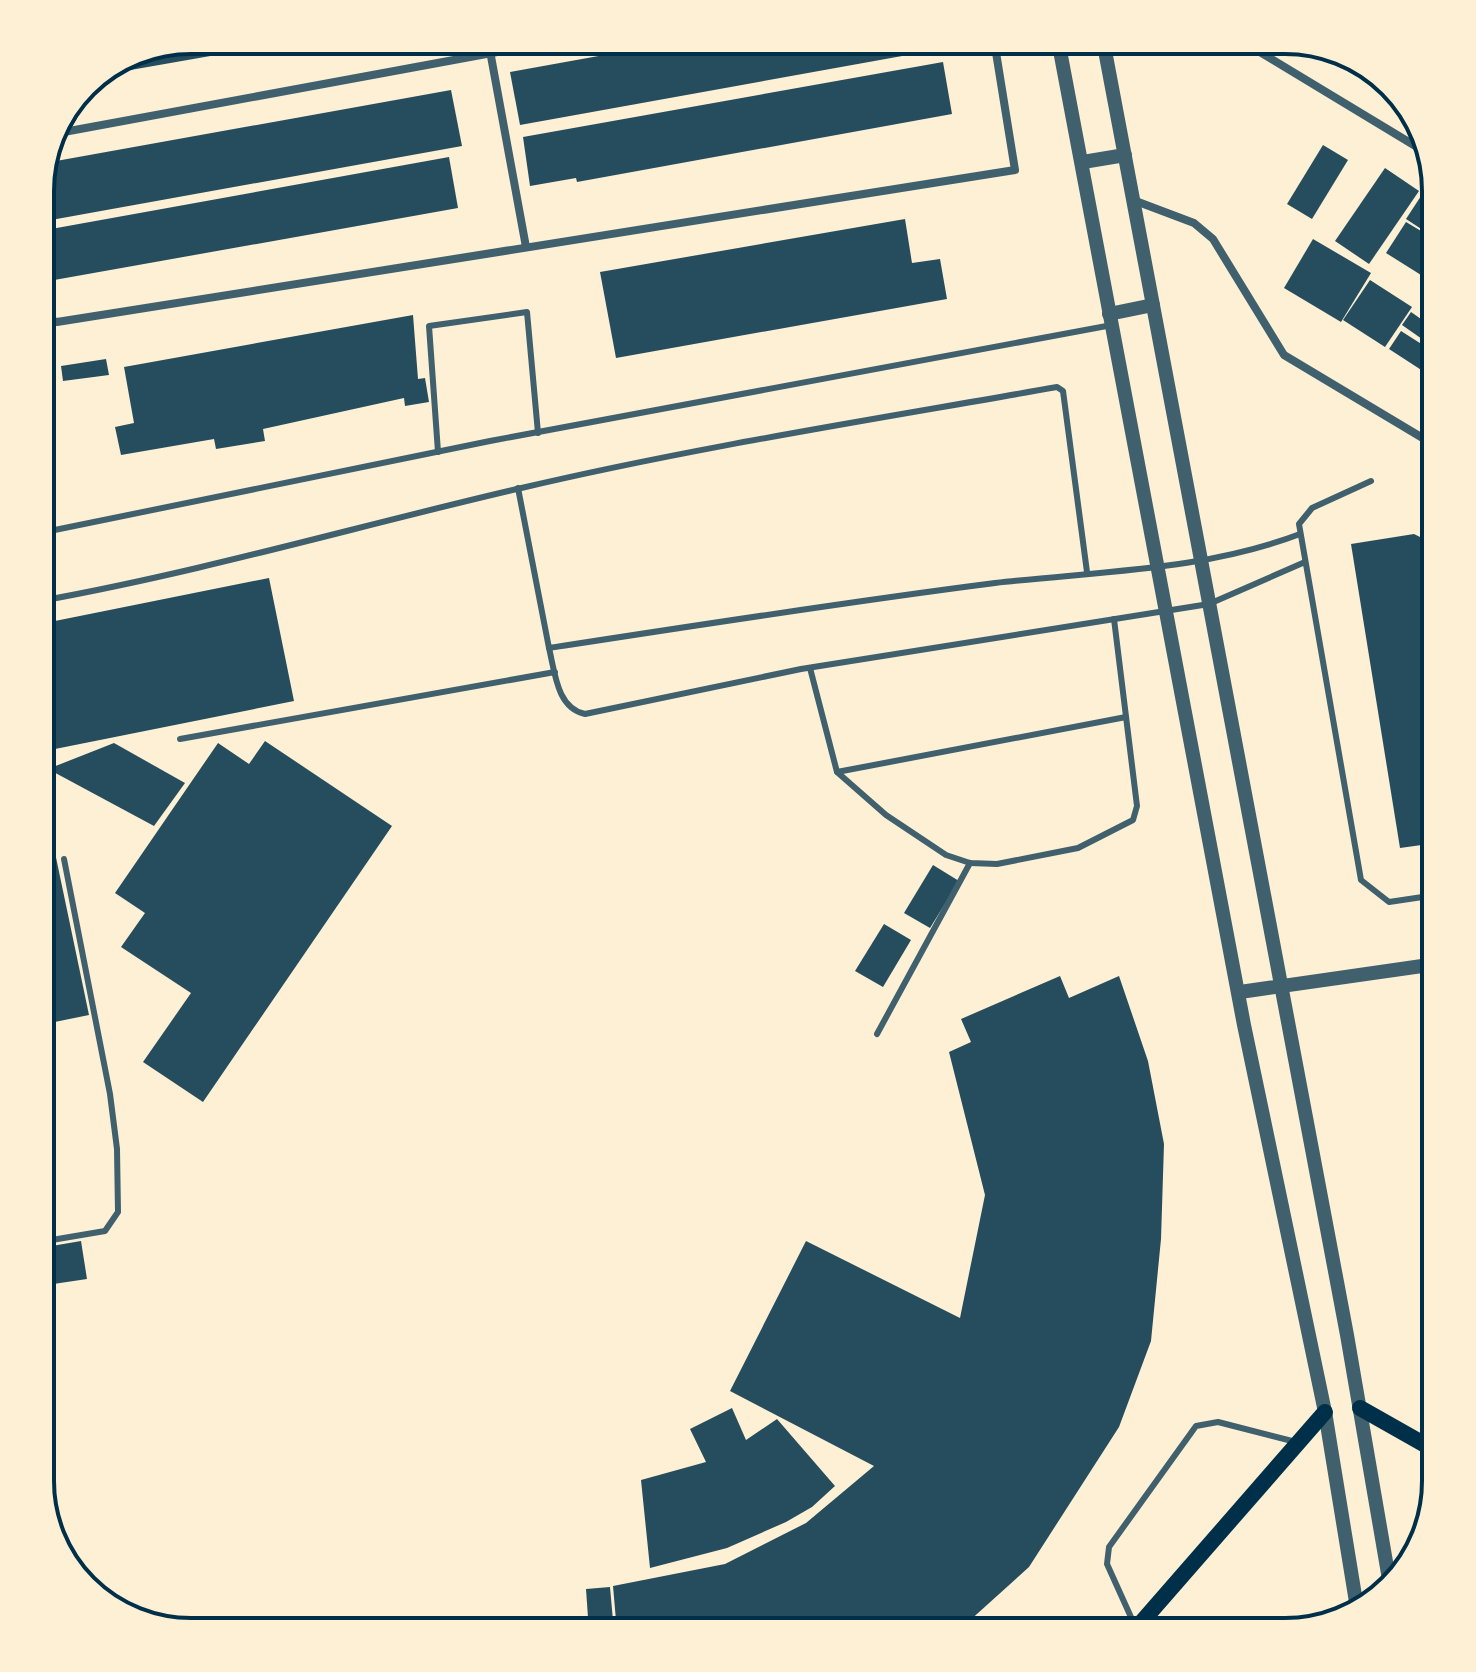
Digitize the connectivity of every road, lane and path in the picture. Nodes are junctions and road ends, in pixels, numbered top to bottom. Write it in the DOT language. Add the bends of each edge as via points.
graph roads {
  1 [pos="485,54"];
  2 [pos="490,54"];
  3 [pos="996,54"];
  4 [pos="1061,54"];
  5 [pos="1106,54"];
  6 [pos="1263,54"];
  7 [pos="68,131"];
  8 [pos="1414,145"];
  9 [pos="1125,155"];
  10 [pos="1083,162"];
  11 [pos="1133,200"];
  12 [pos="526,247"];
  13 [pos="1153,305"];
  14 [pos="1111,320"];
  15 [pos="54,321"];
  16 [pos="538,433"];
  17 [pos="1422,438"];
  18 [pos="438,452"];
  19 [pos="1371,481"];
  20 [pos="518,488"];
  21 [pos="54,530"];
  22 [pos="1300,534"];
  23 [pos="1201,562"];
  24 [pos="1305,562"];
  25 [pos="1160,568"];
  26 [pos="1087,572"];
  27 [pos="54,598"];
  28 [pos="1209,604"];
  29 [pos="1168,610"];
  30 [pos="1114,619"];
  31 [pos="549,648"];
  32 [pos="810,668"];
  33 [pos="555,672"];
  34 [pos="1126,717"];
  35 [pos="180,739"];
  36 [pos="837,772"];
  37 [pos="64,859"];
  38 [pos="970,863"];
  39 [pos="1422,897"];
  40 [pos="1422,966"];
  41 [pos="1281,986"];
  42 [pos="1240,992"];
  43 [pos="877,1034"];
  44 [pos="54,1240"];
  45 [pos="1360,1408"];
  46 [pos="1325,1412"];
  47 [pos="1296,1442"];
  48 [pos="1422,1443"];
  49 [pos="1388,1571"];
  50 [pos="1356,1599"];
  51 [pos="1129,1618"];
  52 [pos="1144,1618"];
  1 -- 7 [label="street"];
  2 -- 12 [label="street"];
  3 -- 12 [label="street" via="1015,170"];
  4 -- 10 [label="street"];
  5 -- 9 [label="street"];
  6 -- 8 [label="street"];
  9 -- 10 [label="street"];
  9 -- 11 [label="street"];
  10 -- 14 [label="street"];
  11 -- 13 [label="street"];
  11 -- 17 [label="street" via="1194,223 1213,239 1284,355"];
  12 -- 15 [label="street"];
  13 -- 14 [label="street"];
  13 -- 23 [label="street"];
  14 -- 16 [label="lane"];
  14 -- 25 [label="street"];
  16 -- 18 [label="lane"];
  16 -- 18 [label="lane" via="527,312 429,326"];
  18 -- 21 [label="lane"];
  19 -- 22 [label="lane" via="1312,508 1299,524"];
  20 -- 26 [label="lane" via="1057,387 1063,391"];
  20 -- 27 [label="lane"];
  20 -- 31 [label="lane"];
  22 -- 23 [label="lane" via="1259,550"];
  22 -- 24 [label="lane"];
  23 -- 25 [label="lane"];
  23 -- 28 [label="street"];
  24 -- 28 [label="lane"];
  24 -- 39 [label="lane" via="1361,880 1389,902"];
  25 -- 26 [label="lane"];
  25 -- 29 [label="street"];
  26 -- 31 [label="lane"];
  28 -- 29 [label="lane"];
  28 -- 41 [label="street"];
  29 -- 30 [label="lane"];
  29 -- 42 [label="street"];
  30 -- 32 [label="lane"];
  30 -- 34 [label="lane"];
  31 -- 33 [label="lane"];
  32 -- 33 [label="lane" via="585,714 564,703"];
  32 -- 36 [label="lane"];
  33 -- 35 [label="lane"];
  34 -- 36 [label="lane"];
  34 -- 38 [label="lane" via="1137,806 1129,825 1078,848 997,864"];
  36 -- 38 [label="lane" via="919,839"];
  37 -- 44 [label="lane" via="110,1094 118,1212 105,1231"];
  38 -- 43 [label="lane"];
  40 -- 41 [label="street"];
  41 -- 42 [label="street"];
  41 -- 45 [label="street"];
  42 -- 46 [label="street"];
  45 -- 48 [label="main road"];
  45 -- 49 [label="street"];
  46 -- 47 [label="main road"];
  46 -- 50 [label="street"];
  47 -- 51 [label="lane" via="1218,1422 1196,1426 1109,1547 1107,1564"];
  47 -- 52 [label="main road"];
}
